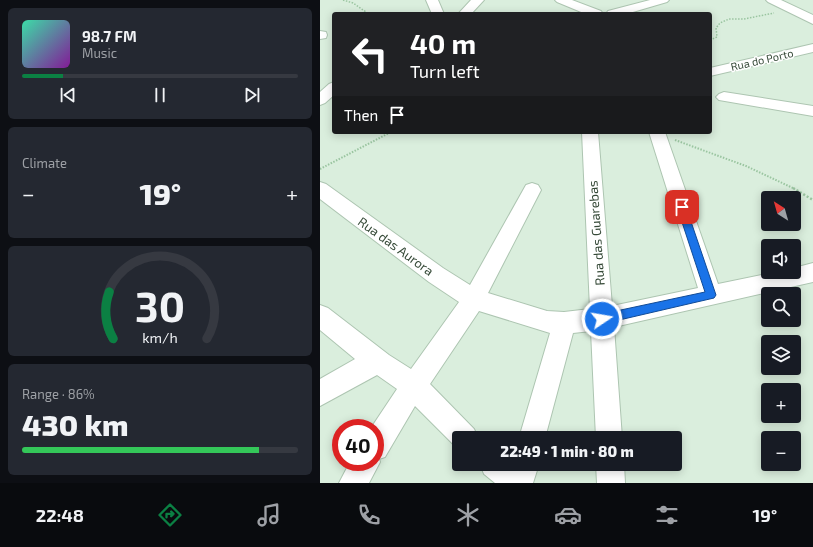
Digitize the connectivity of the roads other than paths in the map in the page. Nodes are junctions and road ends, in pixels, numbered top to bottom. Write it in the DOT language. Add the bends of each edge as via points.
graph roads {
  1 [pos="432,0"];
  2 [pos="478,0"];
  3 [pos="561,0"];
  4 [pos="663,0"];
  5 [pos="772,0"];
  6 [pos="437,12"];
  7 [pos="466,12"];
  8 [pos="593,12"];
  9 [pos="619,12"];
  10 [pos="813,20"];
  11 [pos="813,48"];
  12 [pos="712,72"];
  13 [pos="332,89"];
  14 [pos="724,97"];
  15 [pos="320,100"];
  16 [pos="813,111"];
  17 [pos="590,134"];
  18 [pos="657,134"];
  19 [pos="320,189"];
  20 [pos="532,190"];
  21 [pos="813,272"];
  22 [pos="711,295"];
  23 [pos="474,299"];
  24 [pos="320,316"];
  25 [pos="564,323"];
  26 [pos="603,327"];
  27 [pos="381,364"];
  28 [pos="414,386"];
  29 [pos="320,393"];
  30 [pos="458,431"];
  31 [pos="534,431"];
  32 [pos="609,431"];
  33 [pos="384,433"];
  34 [pos="360,471"];
  35 [pos="502,471"];
  36 [pos="523,471"];
  37 [pos="610,471"];
  38 [pos="353,483"];
  39 [pos="516,483"];
  40 [pos="519,483"];
  41 [pos="611,483"];
  1 -- 6 [label="street"];
  2 -- 7 [label="street"];
  3 -- 8 [label="street"];
  4 -- 9 [label="street"];
  5 -- 10 [label="street"];
  11 -- 12 [label="street, Rua do Porto"];
  13 -- 15 [label="street"];
  14 -- 16 [label="street"];
  17 -- 26 [label="street, Rua das Guarebas"];
  18 -- 22 [label="street"];
  19 -- 23 [label="street, Rua das Aurora" via="436,275"];
  20 -- 23 [label="street"];
  21 -- 22 [label="street, Rua das Aurora" via="807,276"];
  22 -- 26 [label="street, Rua das Aurora"];
  23 -- 25 [label="street, Rua das Aurora" via="547,322"];
  23 -- 28 [label="street"];
  24 -- 27 [label="street"];
  25 -- 26 [label="street, Rua das Aurora"];
  25 -- 31 [label="street"];
  26 -- 32 [label="street, Rua das Guarebas"];
  27 -- 28 [label="street"];
  27 -- 29 [label="street" via="370,364"];
  28 -- 30 [label="street"];
  28 -- 33 [label="street"];
  34 -- 38 [label="street"];
  35 -- 39 [label="street"];
  36 -- 40 [label="street"];
  37 -- 41 [label="street"];
}
